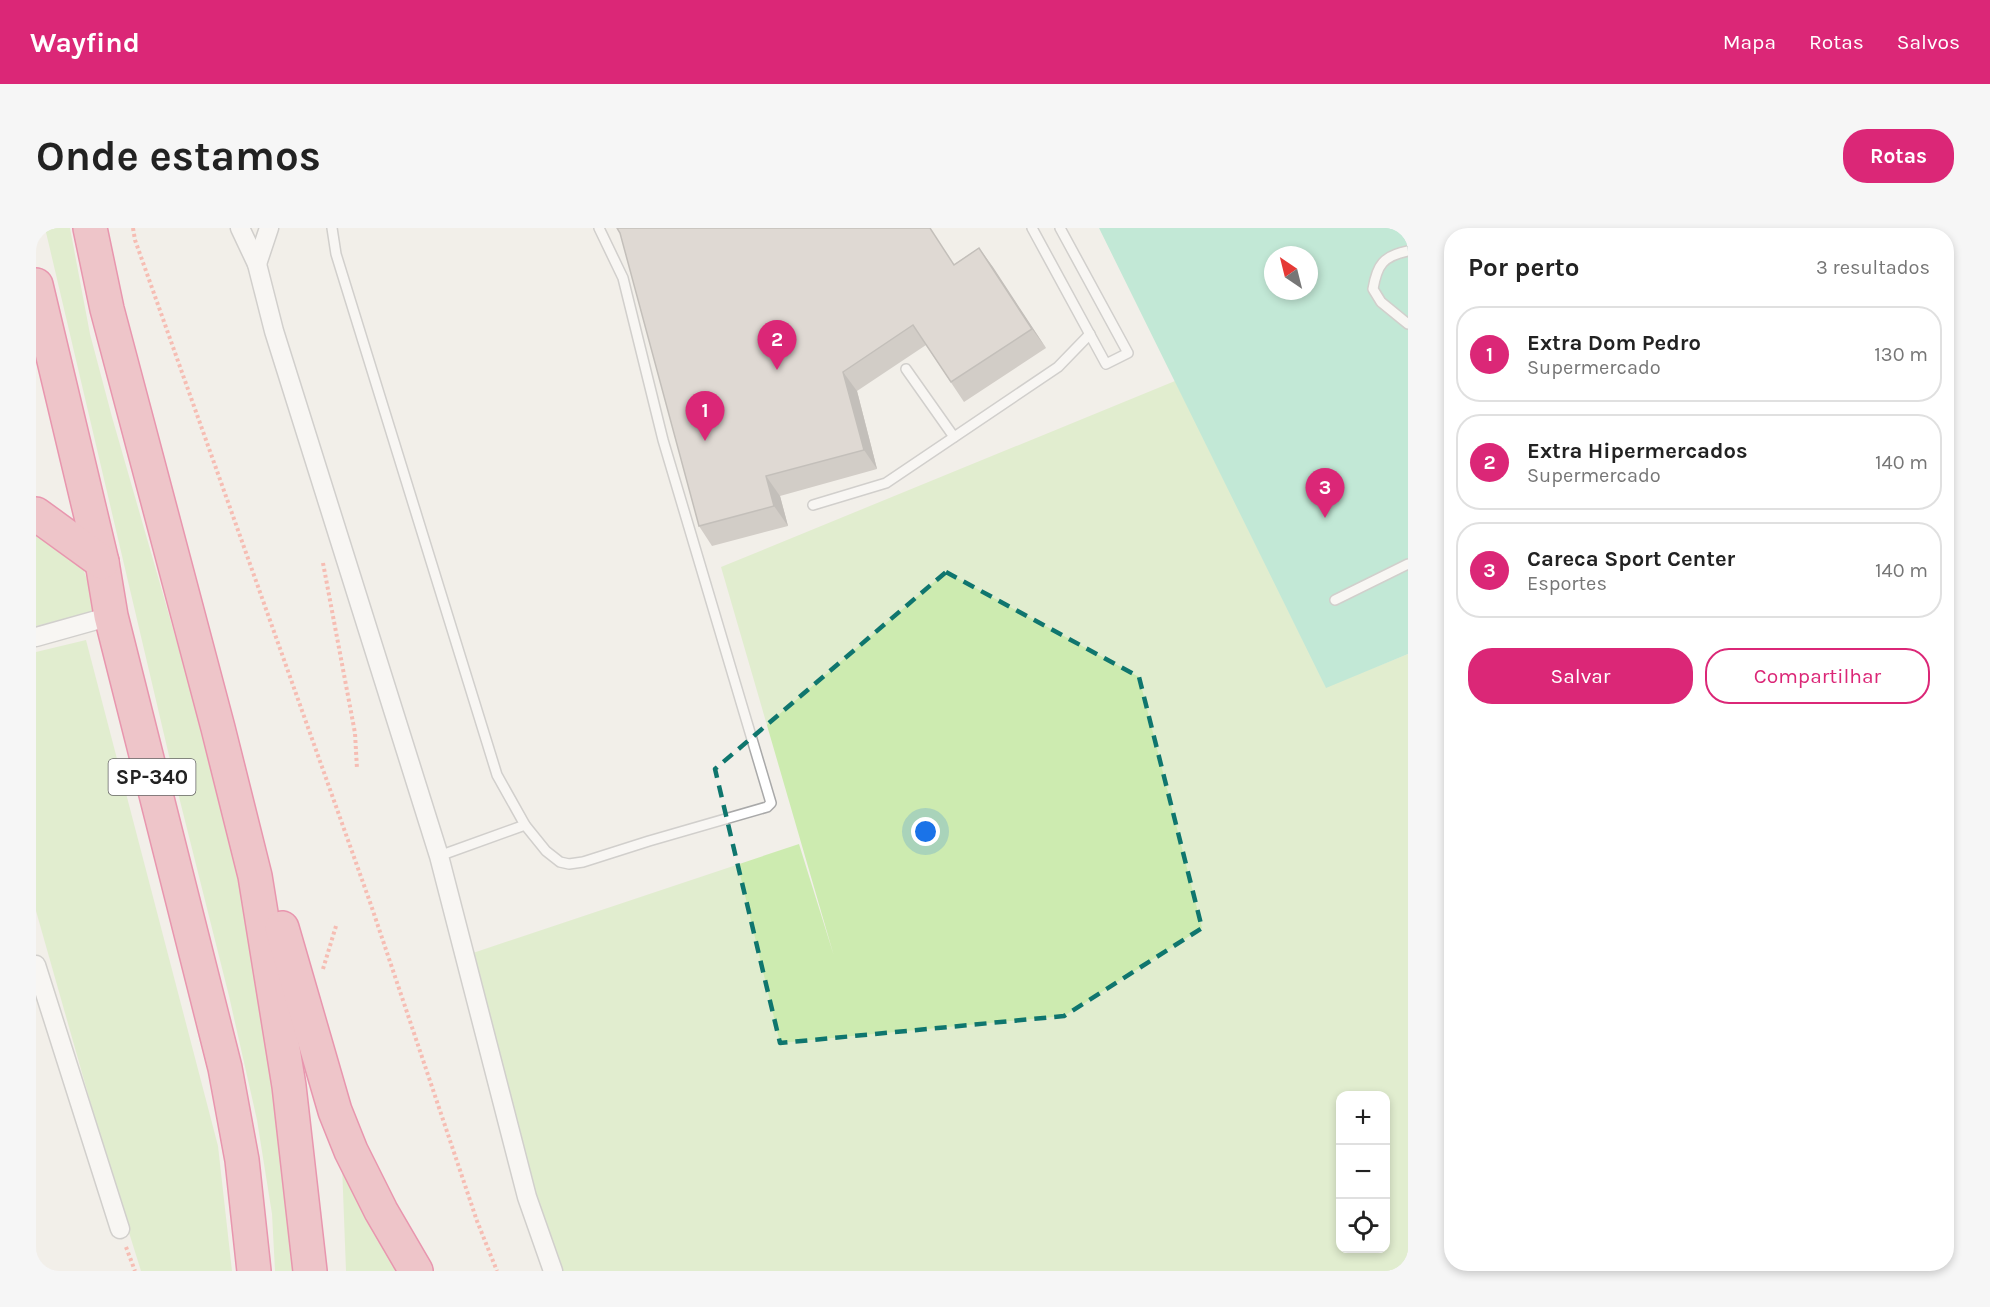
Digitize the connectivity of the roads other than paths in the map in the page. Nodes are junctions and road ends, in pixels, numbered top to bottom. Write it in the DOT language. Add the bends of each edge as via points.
graph roads {
  1 [pos="90,228"];
  2 [pos="240,228"];
  3 [pos="268,228"];
  4 [pos="332,228"];
  5 [pos="599,228"];
  6 [pos="1032,228"];
  7 [pos="1060,228"];
  8 [pos="1408,251"];
  9 [pos="257,264"];
  10 [pos="36,285"];
  11 [pos="1408,324"];
  12 [pos="1090,334"];
  13 [pos="906,369"];
  14 [pos="954,437"];
  15 [pos="813,505"];
  16 [pos="36,514"];
  17 [pos="102,562"];
  18 [pos="1408,564"];
  19 [pos="1335,600"];
  20 [pos="111,615"];
  21 [pos="36,637"];
  22 [pos="218,728"];
  23 [pos="525,825"];
  24 [pos="439,856"];
  25 [pos="36,964"];
  26 [pos="120,1229"];
  27 [pos="254,1271"];
  28 [pos="310,1271"];
  29 [pos="416,1271"];
  30 [pos="553,1271"];
  1 -- 22 [label="highway, SP-340" via="107,309"];
  2 -- 9 [label="street"];
  3 -- 9 [label="street"];
  4 -- 23 [label="lane" via="336,254 497,775"];
  5 -- 23 [label="lane" via="623,279 663,440 771,803 569,864 546,851"];
  6 -- 12 [label="lane"];
  7 -- 12 [label="lane" via="1128,353 1106,364"];
  8 -- 11 [label="lane" via="1383,261 1373,289 1381,302"];
  9 -- 24 [label="street" via="274,331"];
  10 -- 17 [label="highway, SP-340"];
  12 -- 14 [label="lane" via="1058,367"];
  13 -- 14 [label="lane"];
  14 -- 15 [label="lane" via="886,483"];
  16 -- 17 [label="highway"];
  17 -- 20 [label="highway, SP-340"];
  18 -- 19 [label="lane"];
  20 -- 21 [label="street"];
  20 -- 27 [label="highway, SP-340" via="225,1068 242,1160"];
  22 -- 28 [label="highway, SP-340" via="255,876 289,1086"];
  22 -- 29 [label="highway" via="244,797 335,1110 381,1211"];
  23 -- 24 [label="lane"];
  24 -- 30 [label="street" via="527,1197"];
  25 -- 26 [label="street"];
}
